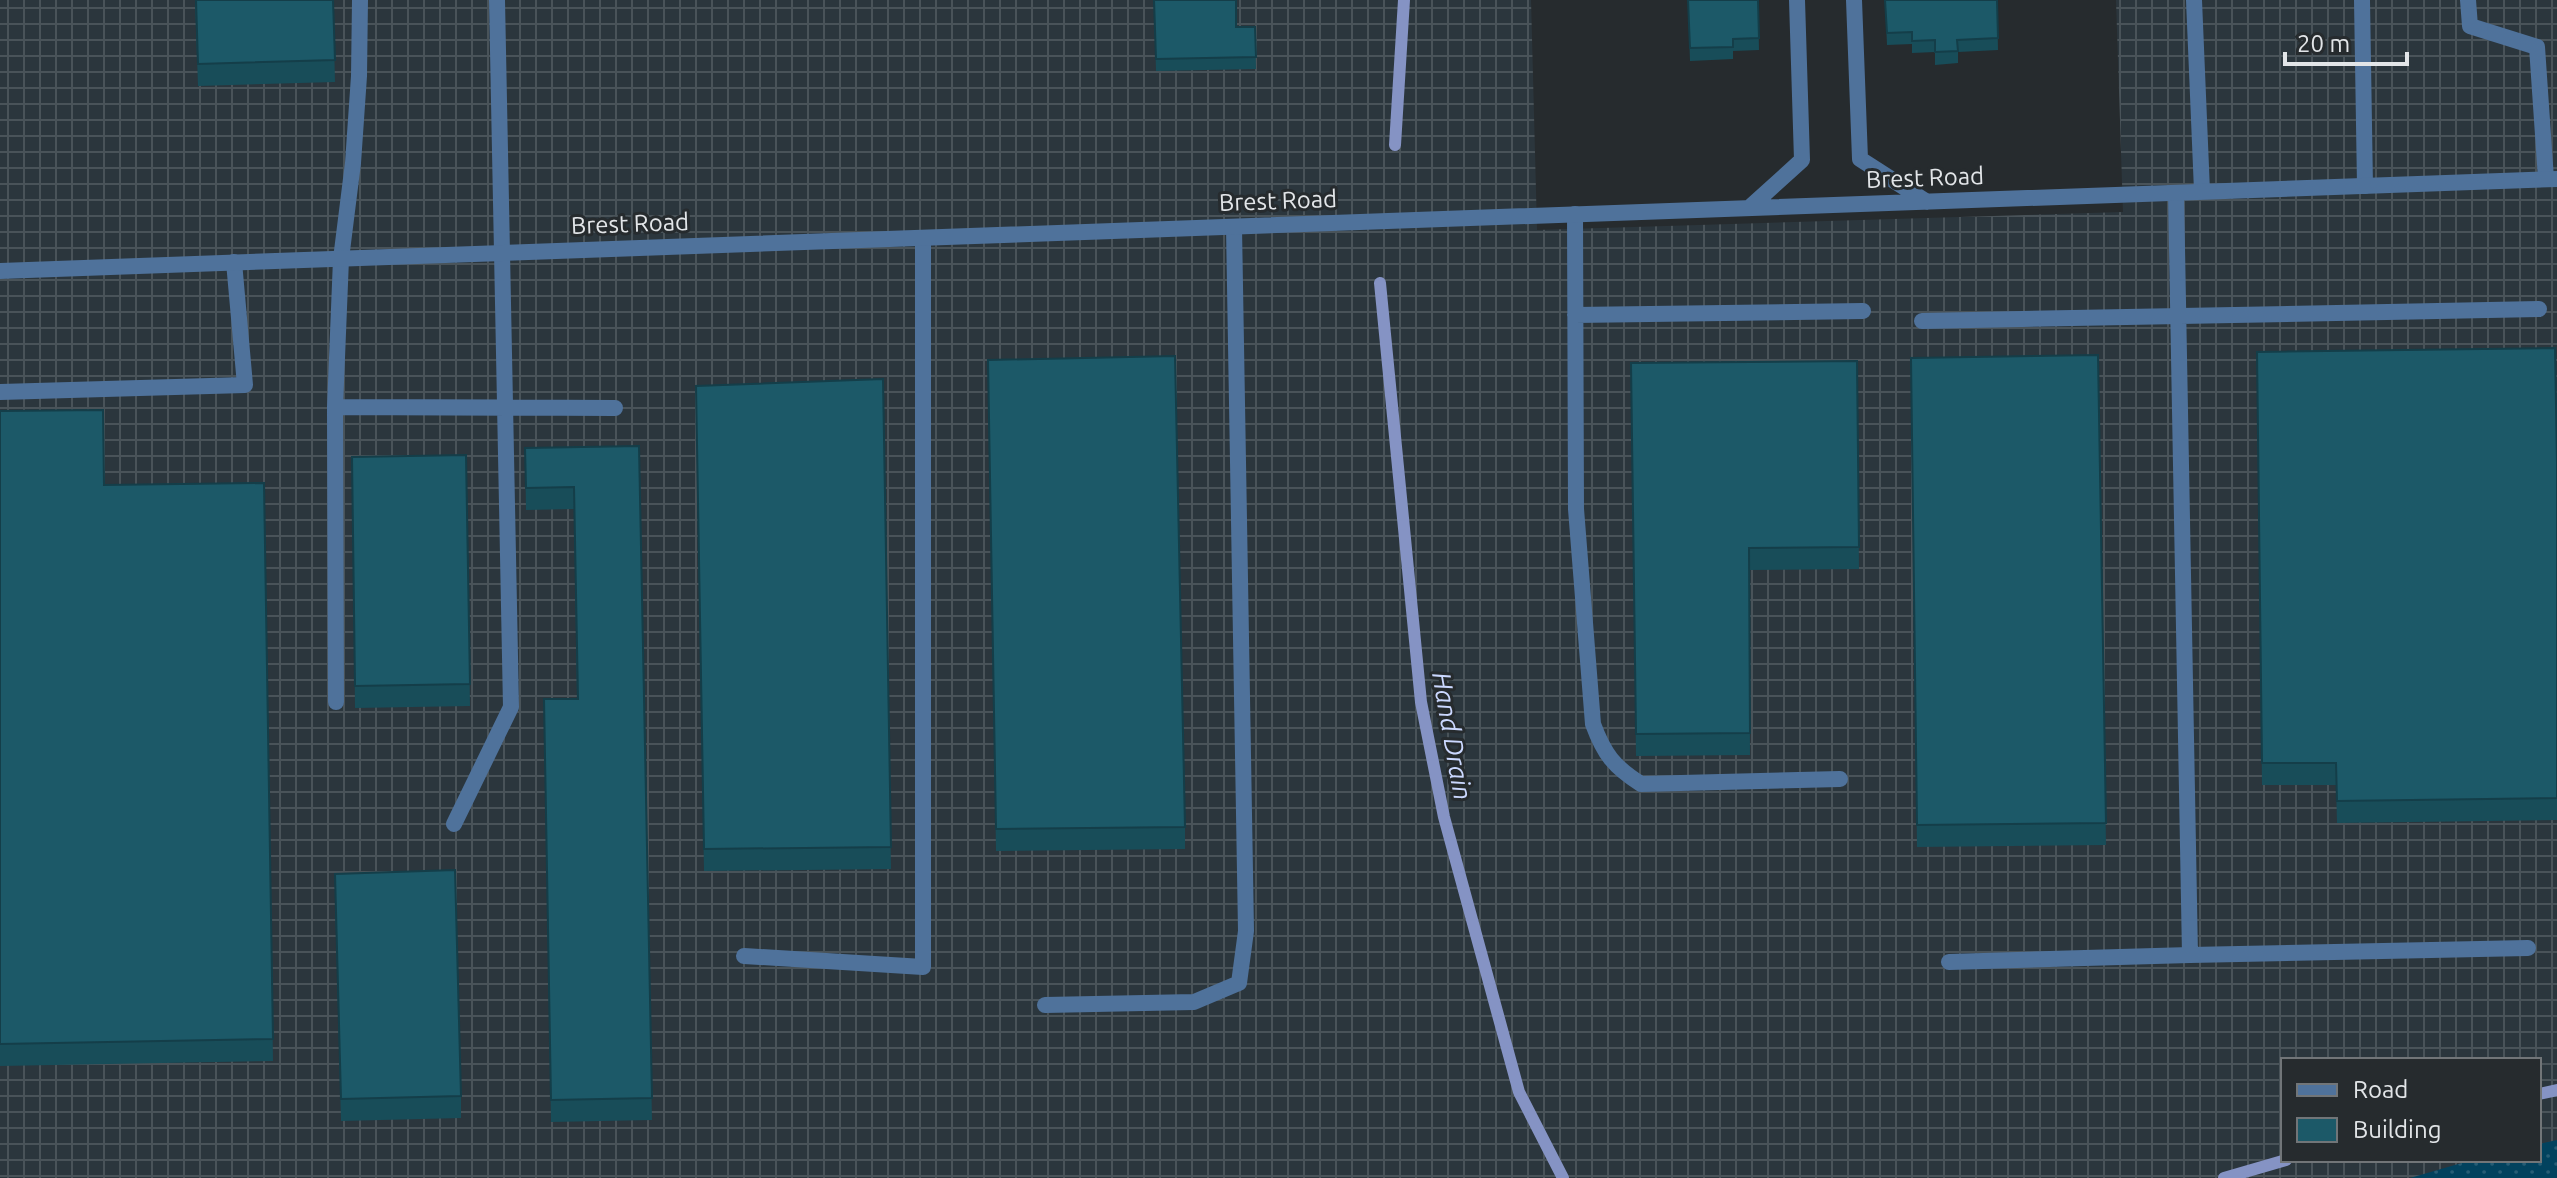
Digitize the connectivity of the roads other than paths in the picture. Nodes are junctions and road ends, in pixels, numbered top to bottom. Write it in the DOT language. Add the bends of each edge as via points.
graph roads {
  1 [pos="360,0"];
  2 [pos="497,0"];
  3 [pos="1797,0"];
  4 [pos="1854,0"];
  5 [pos="2194,0"];
  6 [pos="2362,0"];
  7 [pos="2468,0"];
  8 [pos="2552,179"];
  9 [pos="2365,186"];
  10 [pos="2202,191"];
  11 [pos="2176,193"];
  12 [pos="1927,202"];
  13 [pos="1749,208"];
  14 [pos="1575,214"];
  15 [pos="1234,227"];
  16 [pos="923,238"];
  17 [pos="502,253"];
  18 [pos="341,259"];
  19 [pos="234,262"];
  20 [pos="0,271"];
  21 [pos="2539,309"];
  22 [pos="1863,311"];
  23 [pos="1575,315"];
  24 [pos="2178,316"];
  25 [pos="1922,321"];
  26 [pos="0,392"];
  27 [pos="505,406"];
  28 [pos="335,407"];
  29 [pos="615,408"];
  30 [pos="336,702"];
  31 [pos="1840,779"];
  32 [pos="454,824"];
  33 [pos="2528,948"];
  34 [pos="2190,955"];
  35 [pos="744,956"];
  36 [pos="1949,962"];
  37 [pos="1045,1005"];
  1 -- 18 [label="street" via="353,163"];
  2 -- 17 [label="street"];
  3 -- 13 [label="street" via="1802,160"];
  4 -- 12 [label="street" via="1860,159"];
  5 -- 10 [label="street"];
  6 -- 9 [label="street"];
  7 -- 8 [label="street" via="2470,26 2537,47"];
  8 -- 9 [label="street, Brest Road"];
  9 -- 10 [label="street, Brest Road"];
  10 -- 11 [label="street, Brest Road"];
  11 -- 12 [label="street, Brest Road"];
  11 -- 24 [label="street"];
  12 -- 13 [label="street, Brest Road"];
  13 -- 14 [label="street, Brest Road"];
  14 -- 15 [label="street, Brest Road"];
  14 -- 23 [label="street"];
  15 -- 16 [label="street, Brest Road"];
  15 -- 37 [label="street" via="1246,931 1239,983 1194,1002"];
  16 -- 17 [label="street, Brest Road"];
  16 -- 35 [label="street" via="923,967"];
  17 -- 18 [label="street, Brest Road"];
  17 -- 27 [label="street"];
  18 -- 19 [label="street, Brest Road"];
  18 -- 28 [label="street"];
  19 -- 20 [label="street, Brest Road"];
  19 -- 26 [label="street" via="245,385"];
  21 -- 24 [label="street"];
  22 -- 23 [label="street"];
  23 -- 31 [label="street" via="1576,509 1593,724 1602,749 1620,771 1641,784"];
  24 -- 25 [label="street"];
  24 -- 34 [label="street"];
  27 -- 28 [label="street"];
  27 -- 29 [label="street"];
  27 -- 32 [label="street" via="511,707"];
  28 -- 30 [label="street"];
  33 -- 34 [label="street"];
  34 -- 36 [label="street"];
}
